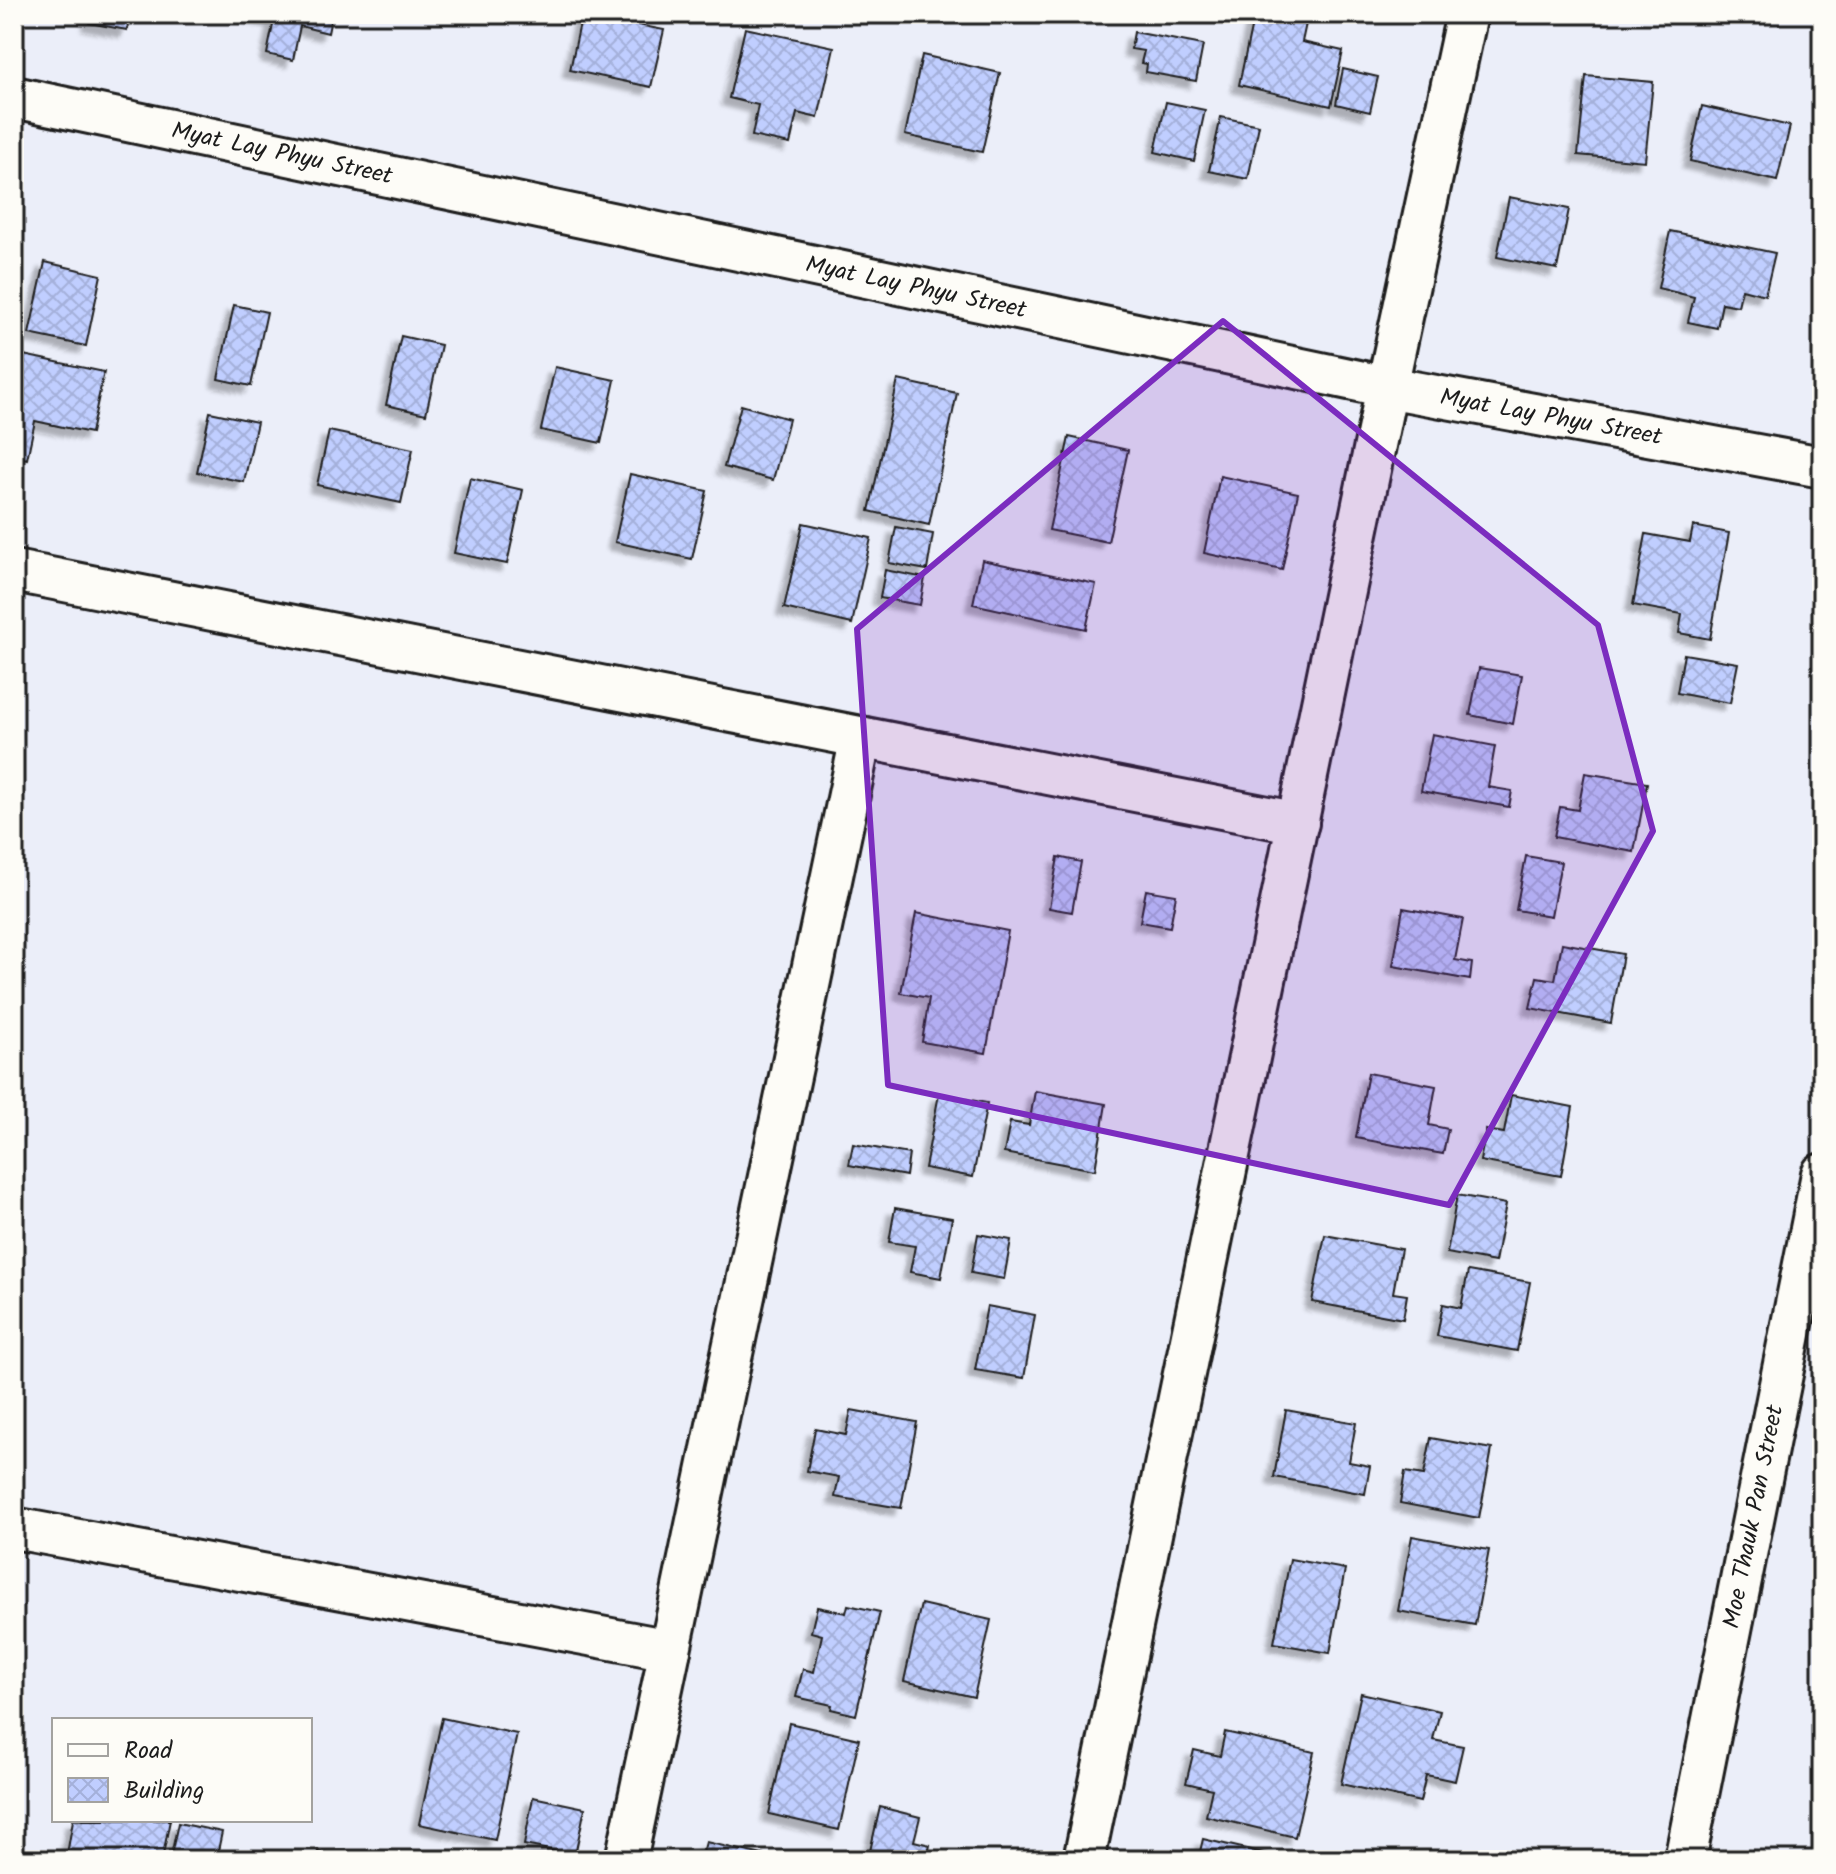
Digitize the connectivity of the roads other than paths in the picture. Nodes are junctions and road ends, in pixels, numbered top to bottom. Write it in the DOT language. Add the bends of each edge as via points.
graph roads {
  1 [pos="1467,14"];
  2 [pos="14,97"];
  3 [pos="1387,387"];
  4 [pos="1822,467"];
  5 [pos="14,571"];
  6 [pos="861,737"];
  7 [pos="1298,823"];
  8 [pos="1822,1174"];
  9 [pos="14,1528"];
  10 [pos="670,1650"];
  11 [pos="626,1860"];
  12 [pos="1084,1860"];
  13 [pos="1685,1860"];
  1 -- 3 [label="street"];
  2 -- 3 [label="street, Myat Lay Phyu Street"];
  3 -- 4 [label="street, Myat Lay Phyu Street"];
  3 -- 7 [label="street"];
  5 -- 6 [label="street"];
  6 -- 7 [label="street"];
  6 -- 10 [label="street"];
  7 -- 12 [label="street"];
  8 -- 13 [label="street, Moe Thauk Pan Street"];
  9 -- 10 [label="street"];
  10 -- 11 [label="street"];
}
